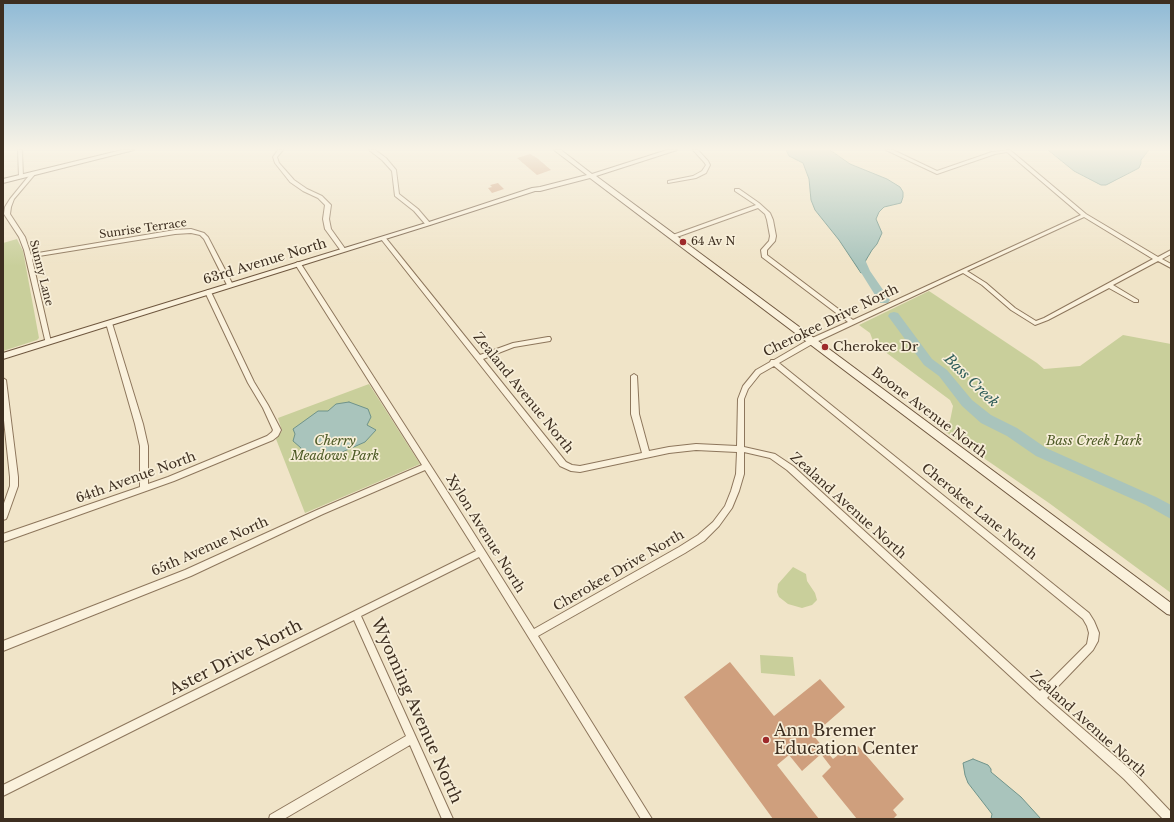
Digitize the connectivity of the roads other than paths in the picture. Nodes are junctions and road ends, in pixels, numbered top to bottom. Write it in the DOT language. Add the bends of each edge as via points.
graph roads {
  1 [pos="21,188"];
  2 [pos="303,188"];
  3 [pos="396,188"];
  4 [pos="542,188"];
  5 [pos="607,188"];
  6 [pos="1052,188"];
  7 [pos="737,190"];
  8 [pos="759,206"];
  9 [pos="1084,215"];
  10 [pos="428,224"];
  11 [pos="672,237"];
  12 [pos="383,238"];
  13 [pos="343,250"];
  14 [pos="1171,252"];
  15 [pos="29,258"];
  16 [pos="1157,259"];
  17 [pos="298,264"];
  18 [pos="1171,266"];
  19 [pos="963,270"];
  20 [pos="1108,285"];
  21 [pos="230,286"];
  22 [pos="208,292"];
  23 [pos="1136,301"];
  24 [pos="852,322"];
  25 [pos="109,323"];
  26 [pos="548,338"];
  27 [pos="812,341"];
  28 [pos="48,342"];
  29 [pos="3,356"];
  30 [pos="480,358"];
  31 [pos="774,362"];
  32 [pos="634,376"];
  33 [pos="3,380"];
  34 [pos="741,449"];
  35 [pos="646,455"];
  36 [pos="427,466"];
  37 [pos="144,489"];
  38 [pos="3,517"];
  39 [pos="3,538"];
  40 [pos="482,552"];
  41 [pos="1171,610"];
  42 [pos="356,615"];
  43 [pos="533,634"];
  44 [pos="3,646"];
  45 [pos="1040,698"];
  46 [pos="412,738"];
  47 [pos="3,791"];
  48 [pos="274,819"];
  49 [pos="448,819"];
  50 [pos="648,819"];
  51 [pos="1170,819"];
  1 -- 15 [label="street, Sunny Lane" via="12,199 7,214 26,244"];
  2 -- 13 [label="street" via="320,197 328,205 328,229"];
  3 -- 10 [label="street" via="397,195 416,210"];
  4 -- 10 [label="street, 63rd Avenue North"];
  5 -- 11 [label="street, Boone Avenue North"];
  6 -- 9 [label="street"];
  7 -- 8 [label="street"];
  8 -- 11 [label="street"];
  8 -- 24 [label="street" via="770,220 773,236 764,250 764,256"];
  9 -- 16 [label="street"];
  9 -- 19 [label="street, Cherokee Drive North"];
  10 -- 12 [label="street, 63rd Avenue North"];
  11 -- 27 [label="street, Boone Avenue North"];
  12 -- 13 [label="street, 63rd Avenue North"];
  12 -- 30 [label="street, Zealand Avenue North"];
  13 -- 17 [label="street, 63rd Avenue North"];
  14 -- 16 [label="street"];
  15 -- 21 [label="street, Sunrise Terrace" via="191,231 206,238"];
  15 -- 28 [label="street, Sunny Lane"];
  16 -- 18 [label="street"];
  16 -- 20 [label="street"];
  17 -- 21 [label="street, 63rd Avenue North"];
  17 -- 36 [label="street, Xylon Avenue North"];
  19 -- 20 [label="street" via="1035,323"];
  19 -- 24 [label="street, Cherokee Drive North"];
  20 -- 23 [label="street"];
  21 -- 22 [label="street, 63rd Avenue North"];
  22 -- 25 [label="street, 63rd Avenue North"];
  22 -- 37 [label="street, 64th Avenue North" via="251,383 277,430 270,438"];
  24 -- 27 [label="street, Cherokee Drive North"];
  25 -- 28 [label="street, 63rd Avenue North"];
  25 -- 37 [label="street" via="144,446"];
  26 -- 30 [label="street" via="513,345"];
  27 -- 31 [label="street, Cherokee Drive North"];
  27 -- 41 [label="street, Boone Avenue North"];
  28 -- 29 [label="street, 63rd Avenue North"];
  30 -- 35 [label="street, Zealand Avenue North" via="563,464 580,469"];
  31 -- 34 [label="street, Cherokee Drive North" via="758,372 745,388 740,410"];
  31 -- 45 [label="street, Cherokee Lane North" via="1086,616 1094,634 1090,647"];
  32 -- 35 [label="street" via="635,414"];
  33 -- 38 [label="street" via="14,477 11,497"];
  34 -- 35 [label="street, Zealand Avenue North" via="696,447"];
  34 -- 43 [label="street, Cherokee Drive North" via="736,491 728,508 701,538"];
  34 -- 45 [label="street, Zealand Avenue North" via="772,456 790,468"];
  36 -- 40 [label="street, Xylon Avenue North"];
  36 -- 44 [label="street, 65th Avenue North" via="188,572"];
  37 -- 39 [label="street, 64th Avenue North"];
  40 -- 42 [label="street, Aster Drive North"];
  40 -- 43 [label="street, Xylon Avenue North"];
  42 -- 46 [label="street, Wyoming Avenue North"];
  42 -- 47 [label="street, Aster Drive North"];
  43 -- 50 [label="street, Xylon Avenue North"];
  45 -- 51 [label="street, Zealand Avenue North" via="1128,775"];
  46 -- 48 [label="street"];
  46 -- 49 [label="street, Wyoming Avenue North"];
}
